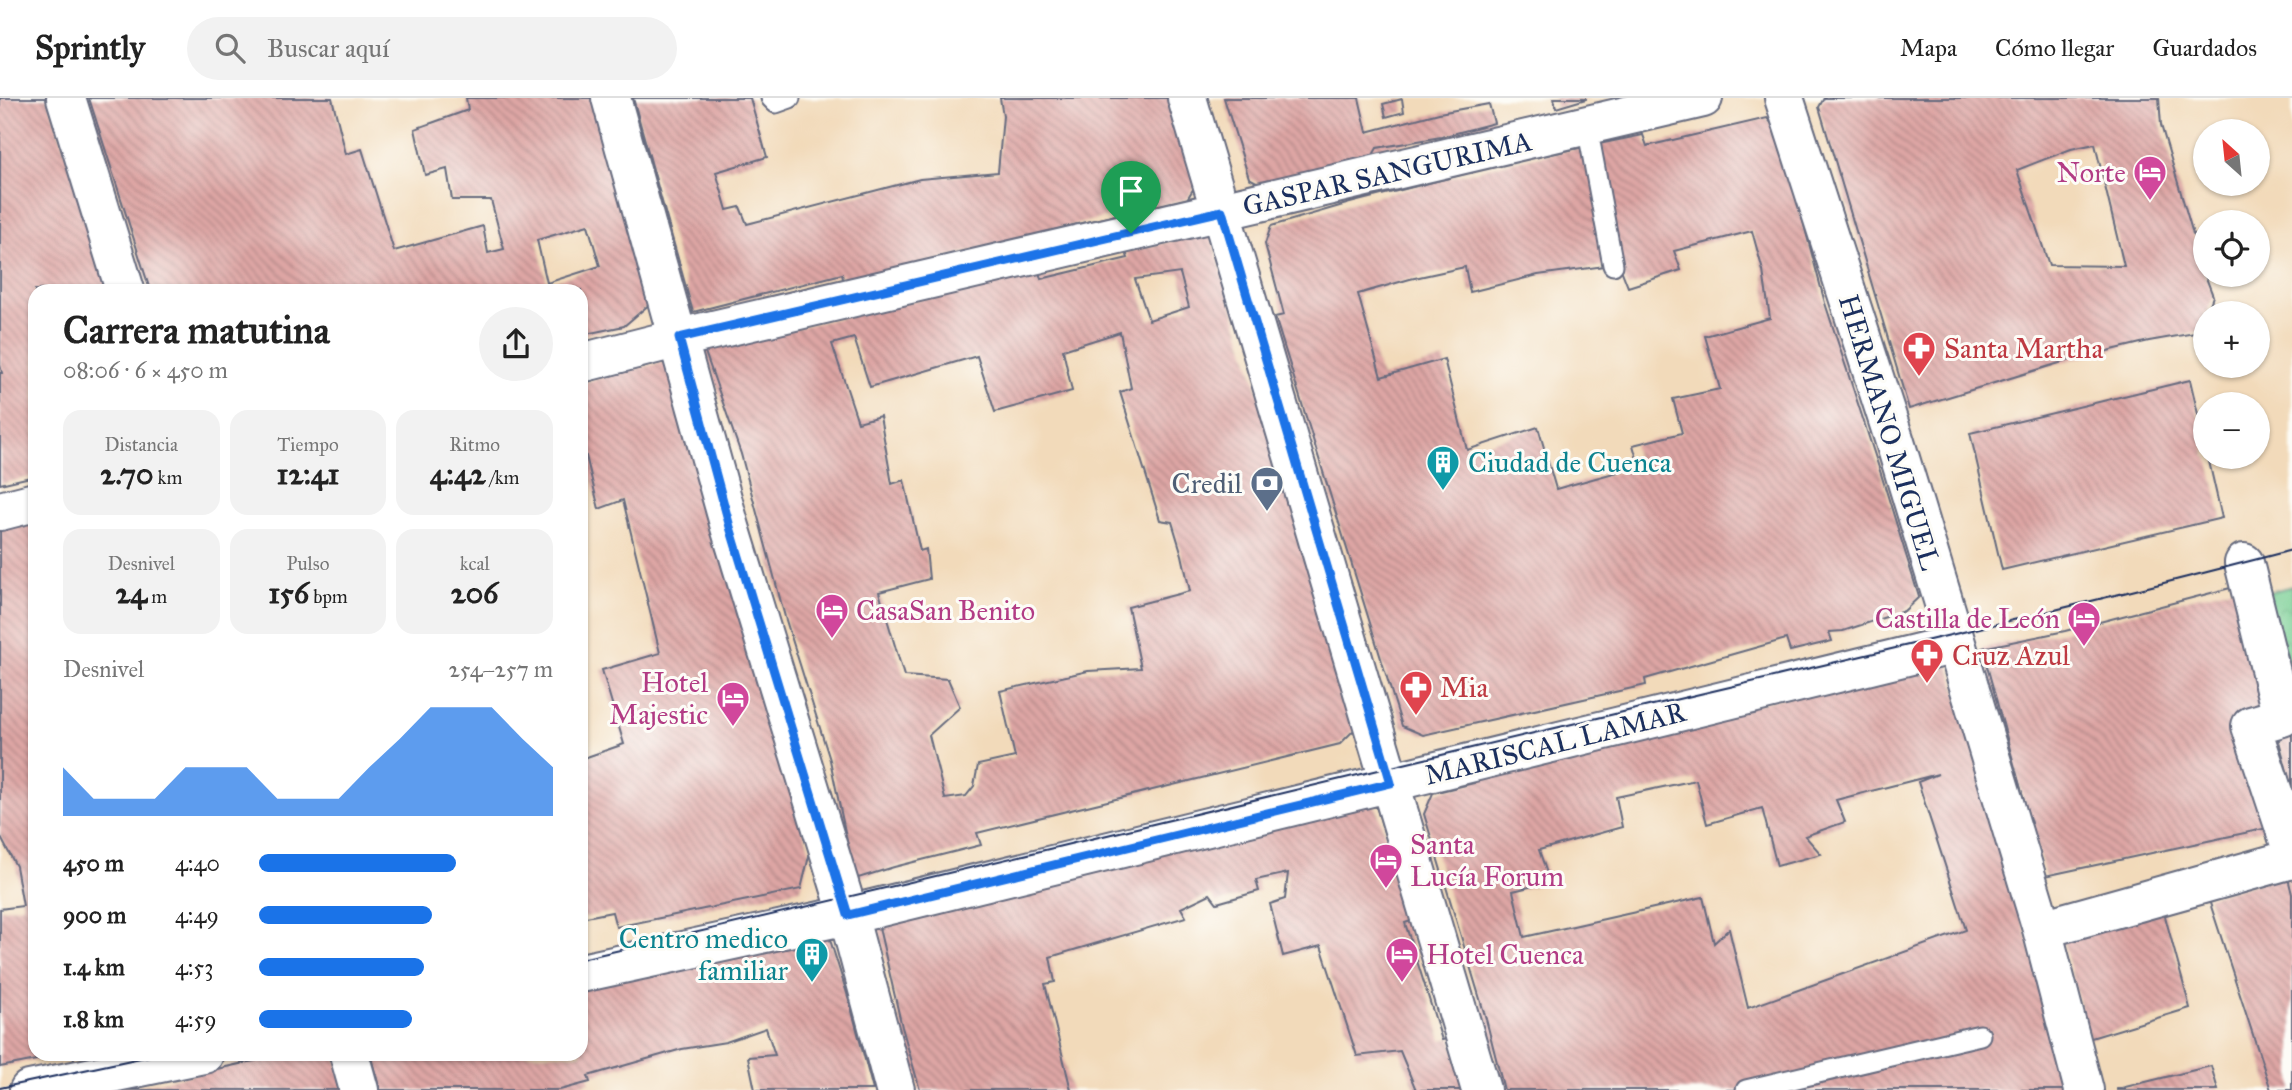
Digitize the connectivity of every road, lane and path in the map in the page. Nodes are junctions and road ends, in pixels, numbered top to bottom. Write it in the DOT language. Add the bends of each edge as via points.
graph roads {
  1 [pos="66,98"];
  2 [pos="771,98"];
  3 [pos="790,98"];
  4 [pos="1187,98"];
  5 [pos="1703,98"];
  6 [pos="1784,98"];
  7 [pos="621,109"];
  8 [pos="1587,126"];
  9 [pos="1222,211"];
  10 [pos="1613,265"];
  11 [pos="123,284"];
  12 [pos="679,338"];
  13 [pos="588,361"];
  14 [pos="28,504"];
  15 [pos="0,511"];
  16 [pos="2244,563"];
  17 [pos="1956,644"];
  18 [pos="1391,783"];
  19 [pos="2292,850"];
  20 [pos="2292,859"];
  21 [pos="848,915"];
  22 [pos="2042,929"];
  23 [pos="588,971"];
  24 [pos="1979,1035"];
  25 [pos="170,1061"];
  26 [pos="351,1061"];
  27 [pos="29,1090"];
  28 [pos="359,1090"];
  29 [pos="895,1090"];
  30 [pos="1481,1090"];
  31 [pos="1746,1090"];
  32 [pos="2084,1090"];
  1 -- 11 [label="street"];
  2 -- 3 [label="lane" via="776,103"];
  4 -- 9 [label="street"];
  5 -- 8 [label="street, GASPAR SANGURIMA"];
  6 -- 17 [label="street, HERMANO MIGUEL"];
  7 -- 12 [label="street"];
  8 -- 9 [label="street, GASPAR SANGURIMA"];
  8 -- 10 [label="lane"];
  9 -- 12 [label="street, GASPAR SANGURIMA"];
  9 -- 18 [label="street"];
  12 -- 13 [label="street, GASPAR SANGURIMA"];
  12 -- 21 [label="street" via="730,527"];
  14 -- 15 [label="street"];
  16 -- 19 [label="street" via="2282,717 2252,726"];
  17 -- 18 [label="street, MARISCAL LAMAR"];
  17 -- 22 [label="street, HERMANO MIGUEL"];
  18 -- 21 [label="street, MARISCAL LAMAR"];
  18 -- 30 [label="street"];
  20 -- 22 [label="street"];
  21 -- 23 [label="street, MARISCAL LAMAR"];
  21 -- 29 [label="street"];
  22 -- 32 [label="street, HERMANO MIGUEL" via="2056,1014"];
  24 -- 31 [label="lane"];
  25 -- 27 [label="street"];
  26 -- 28 [label="street"];
}
